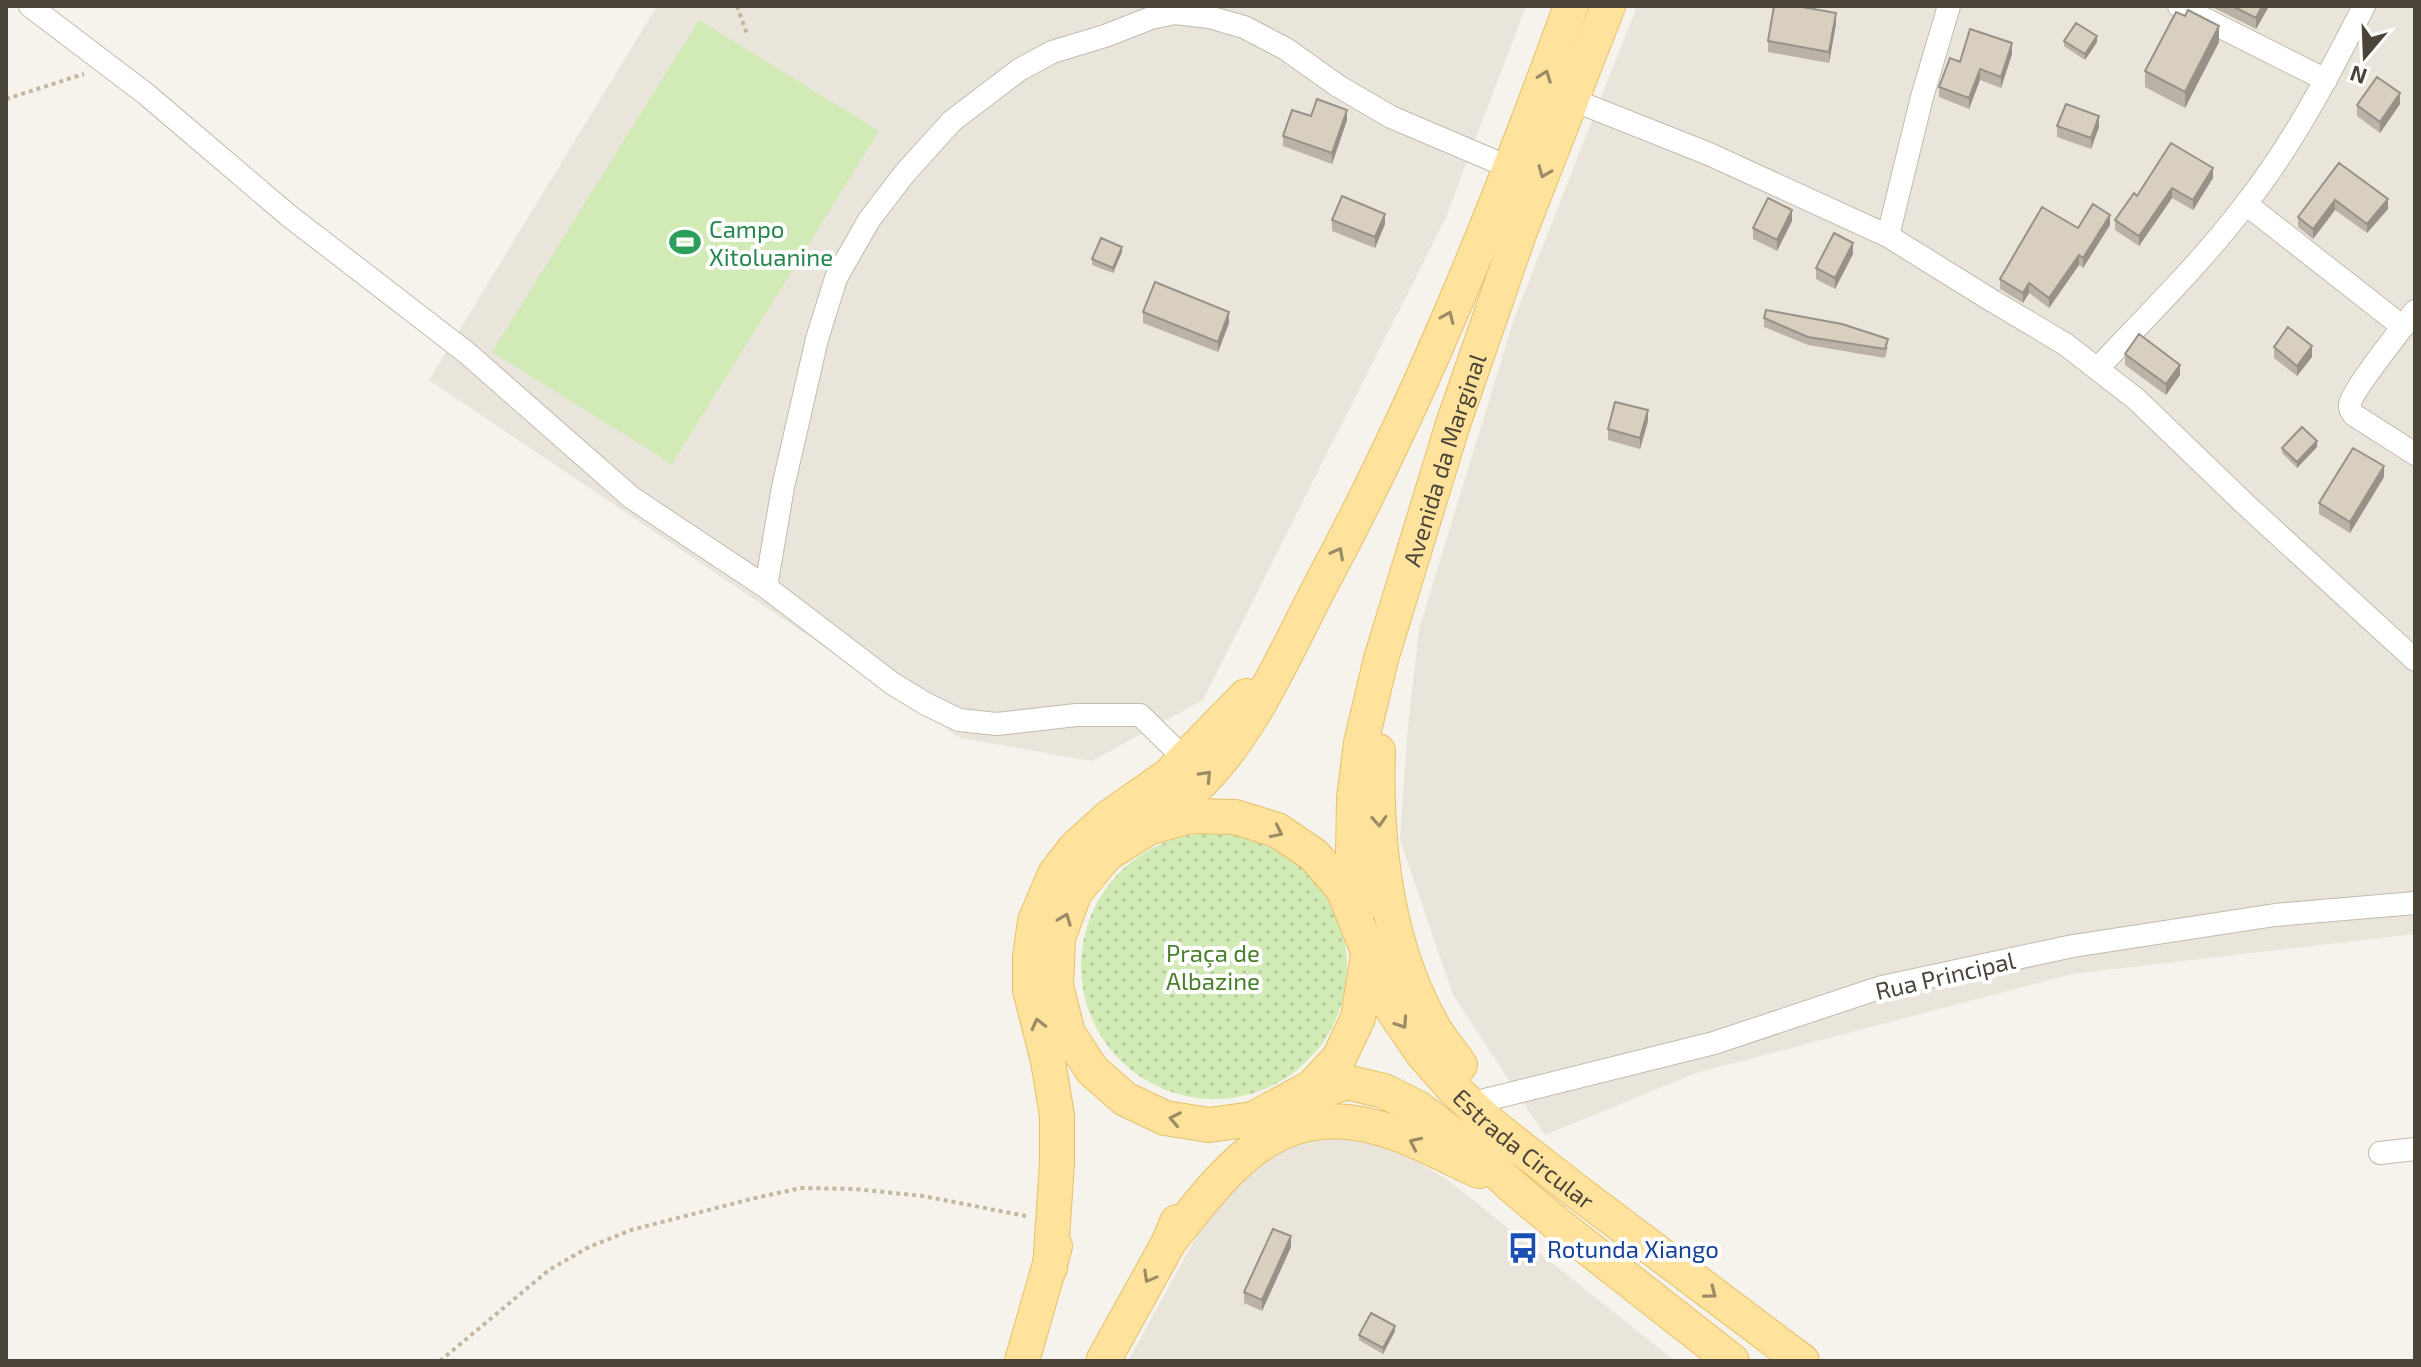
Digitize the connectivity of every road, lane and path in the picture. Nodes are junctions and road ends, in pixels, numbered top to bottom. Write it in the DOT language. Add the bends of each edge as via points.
graph roads {
  1 [pos="30,6"];
  2 [pos="737,6"];
  3 [pos="1571,6"];
  4 [pos="1608,6"];
  5 [pos="1949,6"];
  6 [pos="2179,6"];
  7 [pos="2364,6"];
  8 [pos="747,34"];
  9 [pos="109,66"];
  10 [pos="2326,80"];
  11 [pos="6,99"];
  12 [pos="1573,100"];
  13 [pos="1511,168"];
  14 [pos="2246,204"];
  15 [pos="1888,236"];
  16 [pos="2409,319"];
  17 [pos="2098,368"];
  18 [pos="2415,454"];
  19 [pos="766,587"];
  20 [pos="1381,659"];
  21 [pos="2415,660"];
  22 [pos="1280,661"];
  23 [pos="1185,759"];
  24 [pos="1148,828"];
  25 [pos="2415,903"];
  26 [pos="1364,942"];
  27 [pos="1068,1033"];
  28 [pos="1485,1100"];
  29 [pos="1264,1113"];
  30 [pos="2415,1149"];
  31 [pos="2380,1153"];
  32 [pos="1512,1186"];
  33 [pos="1576,1191"];
  34 [pos="1052,1221"];
  35 [pos="1169,1242"];
  36 [pos="1050,1268"];
  37 [pos="440,1361"];
  38 [pos="1022,1361"];
  39 [pos="1103,1361"];
  40 [pos="1732,1361"];
  41 [pos="1802,1361"];
  1 -- 9 [label="street"];
  2 -- 8 [label="path"];
  13 -- 3 [label="main road, Avenida da Marginal, one-way"];
  4 -- 12 [label="main road, Avenida da Marginal"];
  5 -- 15 [label="street"];
  6 -- 10 [label="street"];
  7 -- 10 [label="street"];
  9 -- 11 [label="path"];
  9 -- 19 [label="street" via="288,215 467,353 632,498"];
  10 -- 14 [label="street"];
  12 -- 15 [label="street" via="1709,154"];
  12 -- 20 [label="main road, Avenida da Marginal, one-way" via="1519,234 1453,424"];
  13 -- 19 [label="street" via="1391,117 1286,49 1244,27 1209,17 1175,13 1151,18 1052,52 1019,70 952,121 905,173 869,220 836,278 783,487"];
  22 -- 13 [label="main road, Avenida da Marginal, one-way" via="1409,410"];
  14 -- 16 [label="street"];
  14 -- 17 [label="street"];
  15 -- 17 [label="street"];
  16 -- 18 [label="street" via="2353,397 2350,410"];
  17 -- 21 [label="street"];
  19 -- 23 [label="street" via="893,684 959,720 997,724 1132,713 1148,720"];
  20 -- 26 [label="main road, Avenida da Marginal" via="1354,798 1353,854"];
  20 -- 28 [label="main road, one-way" via="1377,776 1382,870 1394,927 1435,1031"];
  22 -- 23 [label="main road"];
  24 -- 22 [label="main road, Avenida da Marginal, one-way" via="1204,779 1232,745"];
  34 -- 23 [label="main road, one-way" via="1057,1116 1030,990 1035,921 1055,874 1075,848"];
  24 -- 26 [label="main road, Estrada Circular, one-way" via="1190,816 1235,817 1277,830 1314,855 1343,889"];
  27 -- 24 [label="main road, one-way" via="1056,986 1058,938 1075,892 1107,854"];
  25 -- 28 [label="street, Rua Principal" via="2275,915 2073,946 1882,987 1714,1043"];
  26 -- 29 [label="main road" via="1358,1018 1339,1058 1312,1087"];
  26 -- 33 [label="main road, Estrada Circular, one-way" via="1390,1006 1423,1054 1493,1126"];
  29 -- 27 [label="main road, one-way" via="1209,1125 1165,1118 1125,1099 1092,1070"];
  27 -- 36 [label="main road" via="1075,1149"];
  28 -- 33 [label="main road"];
  29 -- 32 [label="main road, Estrada Circular" via="1346,1082 1384,1091 1418,1108"];
  29 -- 35 [label="main road, Estrada Circular" via="1204,1172"];
  30 -- 31 [label="street"];
  32 -- 35 [label="main road, one-way" via="1395,1133 1354,1123 1316,1122 1280,1133 1244,1155"];
  32 -- 40 [label="main road, Estrada Circular"];
  33 -- 41 [label="main road, Estrada Circular, one-way"];
  34 -- 36 [label="main road"];
  34 -- 37 [label="path" via="855,1189 801,1188 755,1198 631,1230 589,1247 549,1270"];
  35 -- 39 [label="main road, Estrada Circular, one-way"];
  36 -- 38 [label="main road"];
}
